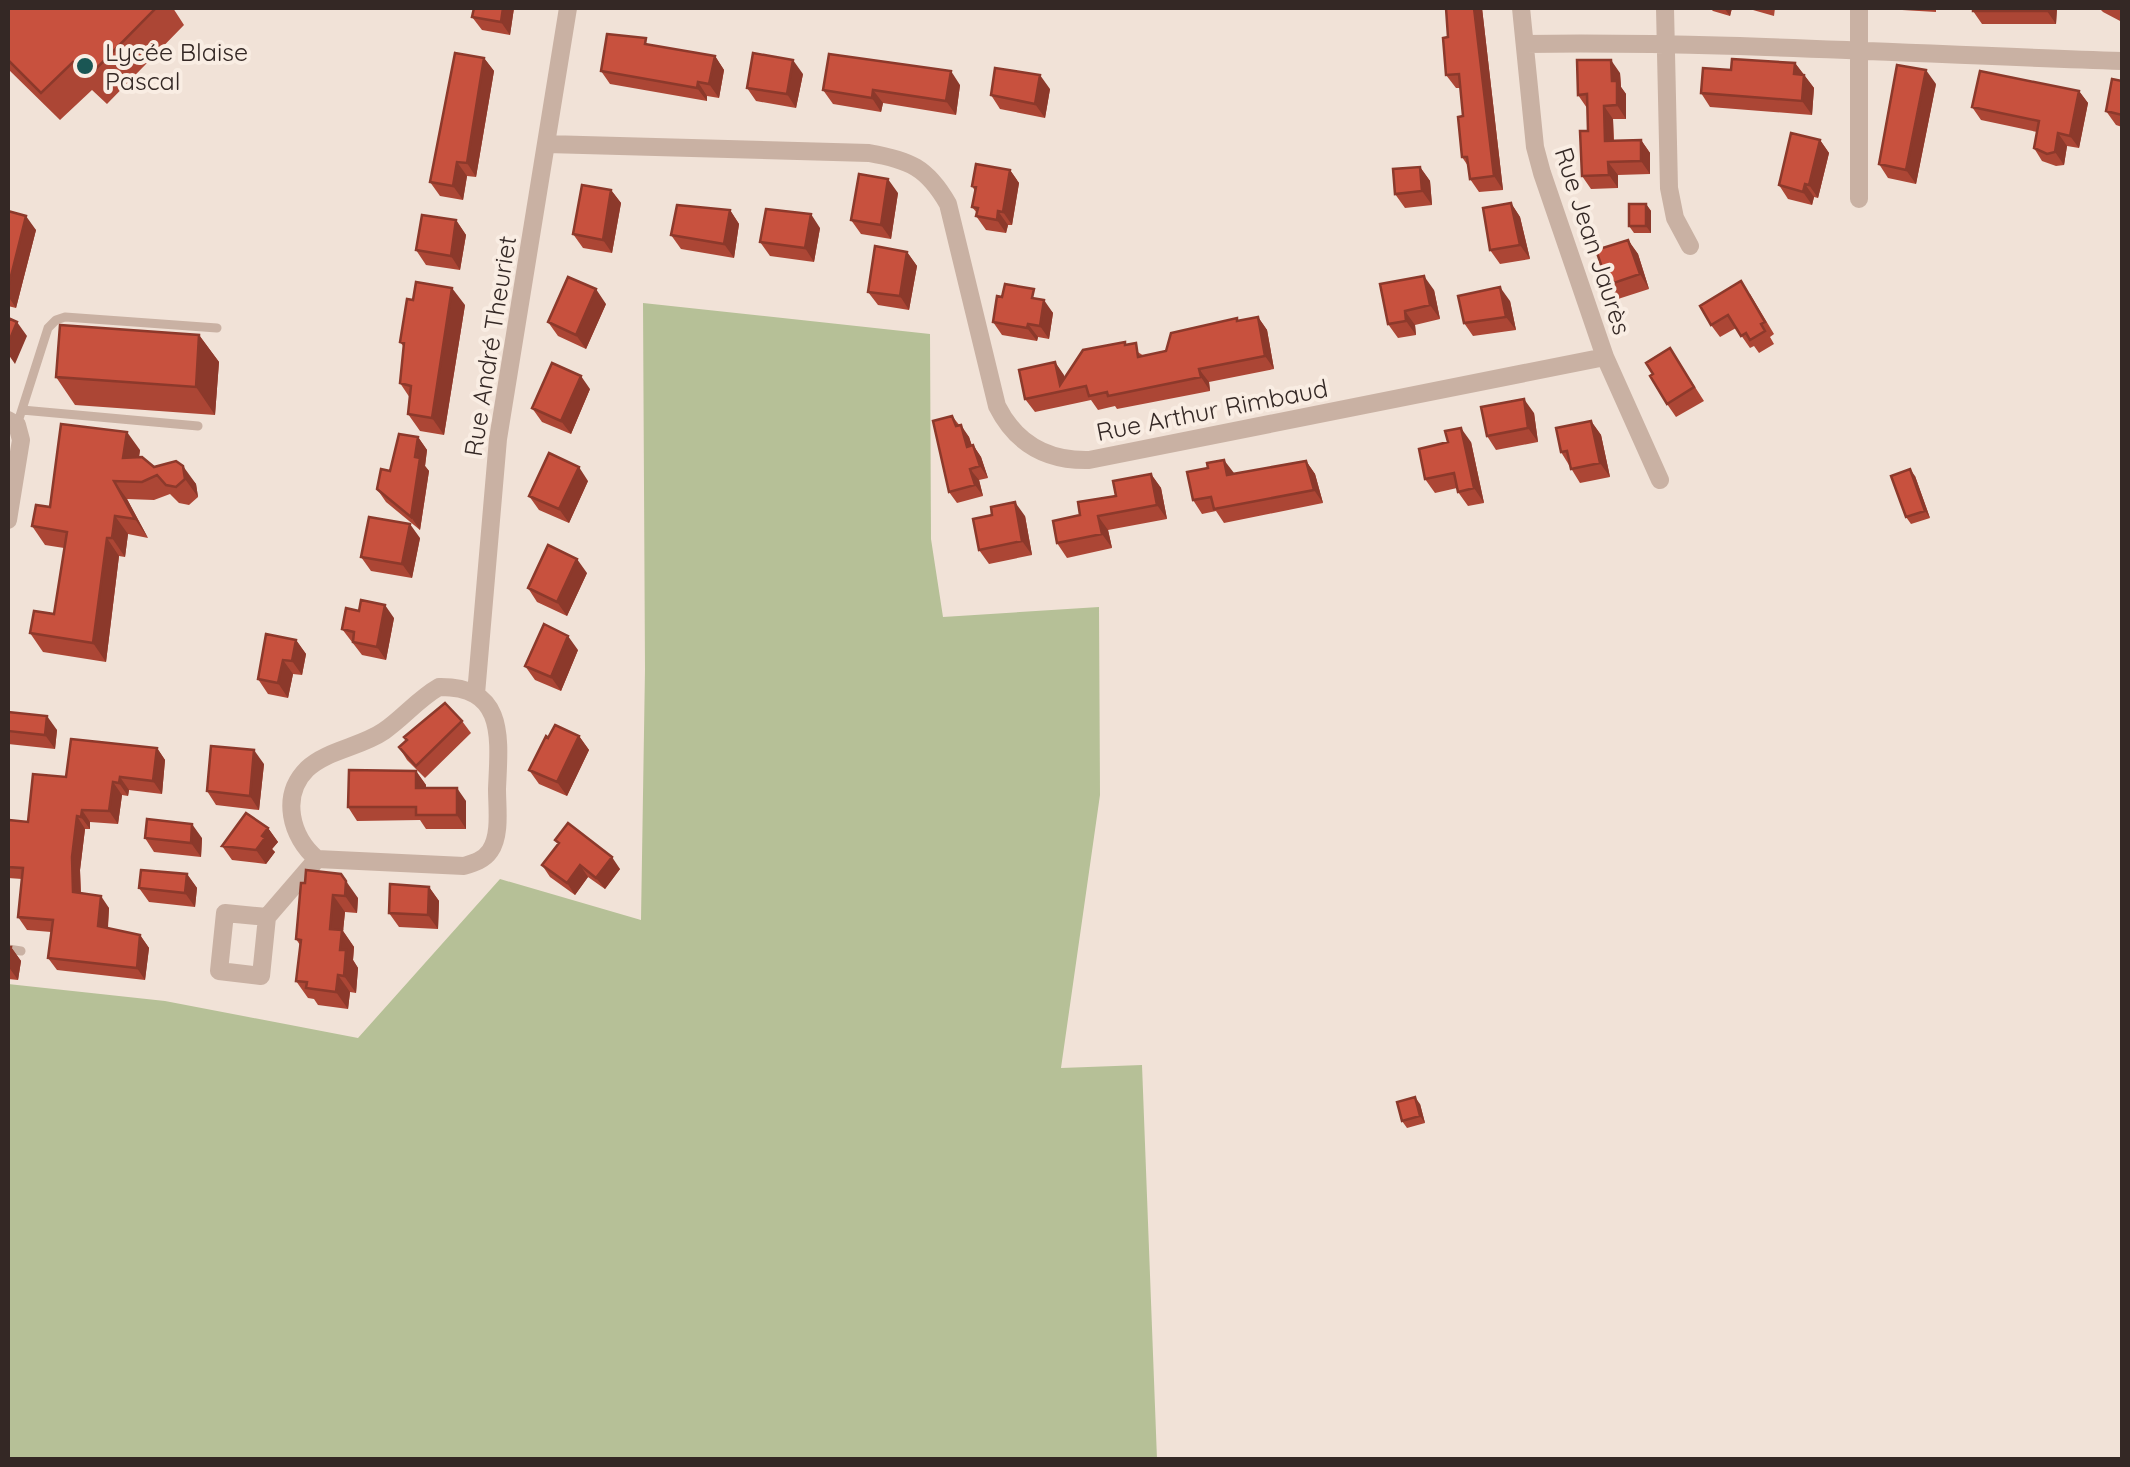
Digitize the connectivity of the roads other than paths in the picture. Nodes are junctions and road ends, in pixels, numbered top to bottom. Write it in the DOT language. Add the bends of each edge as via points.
graph roads {
  1 [pos="568,8"];
  2 [pos="1522,8"];
  3 [pos="1664,8"];
  4 [pos="1859,8"];
  5 [pos="1665,42"];
  6 [pos="1525,44"];
  7 [pos="1858,52"];
  8 [pos="2122,61"];
  9 [pos="547,144"];
  10 [pos="1859,199"];
  11 [pos="1690,246"];
  12 [pos="217,328"];
  13 [pos="1605,356"];
  14 [pos="16,418"];
  15 [pos="198,426"];
  16 [pos="1660,480"];
  17 [pos="8,520"];
  18 [pos="476,694"];
  19 [pos="317,858"];
  20 [pos="268,918"];
  21 [pos="8,949"];
  22 [pos="21,951"];
  1 -- 9 [label="street, Rue André Theuriet"];
  2 -- 6 [label="street, Rue Jean Jaurès"];
  3 -- 5 [label="street"];
  4 -- 7 [label="street"];
  5 -- 6 [label="street"];
  5 -- 7 [label="street"];
  5 -- 11 [label="street" via="1669,188"];
  6 -- 13 [label="street, Rue Jean Jaurès" via="1539,160"];
  7 -- 8 [label="street"];
  7 -- 10 [label="street"];
  9 -- 13 [label="street, Rue Arthur Rimbaud" via="868,153 920,168 948,204 1006,424 1033,448 1069,461"];
  9 -- 18 [label="street, Rue André Theuriet" via="498,440"];
  12 -- 14 [label="lane" via="56,320"];
  13 -- 16 [label="street, Rue Jean Jaurès"];
  14 -- 15 [label="lane"];
  14 -- 17 [label="street" via="21,440"];
  18 -- 19 [label="street" via="439,687 386,730 306,770 290,810 304,848"];
  18 -- 19 [label="street" via="488,705 499,736 491,850 464,866"];
  19 -- 20 [label="street"];
  21 -- 22 [label="lane"];
}
